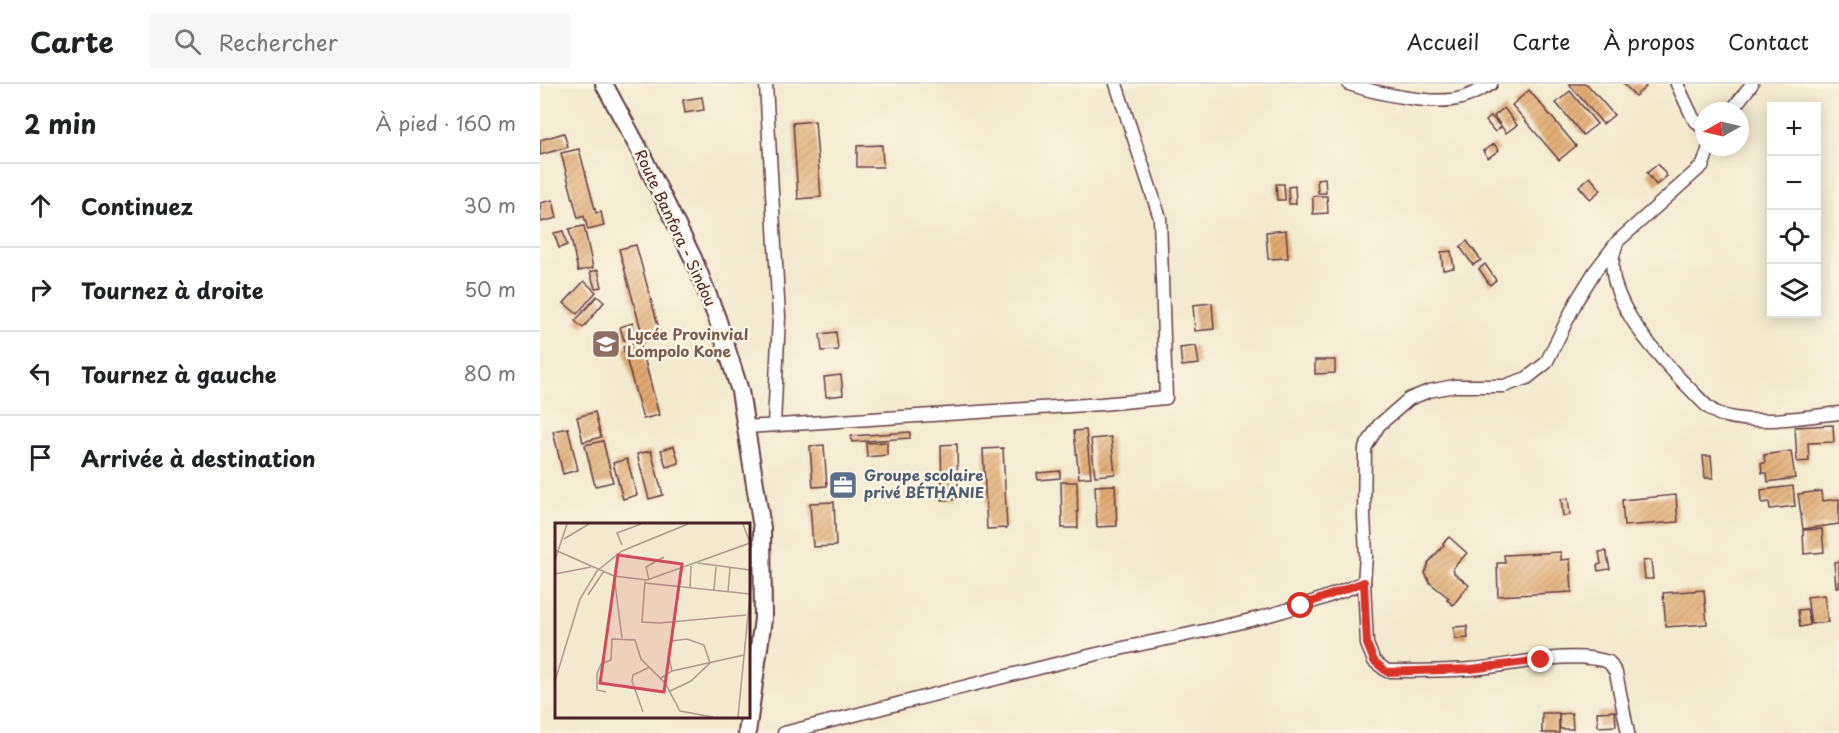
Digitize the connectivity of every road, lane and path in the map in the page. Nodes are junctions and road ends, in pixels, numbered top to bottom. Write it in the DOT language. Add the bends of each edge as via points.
graph roads {
  1 [pos="604,84"];
  2 [pos="766,84"];
  3 [pos="1116,84"];
  4 [pos="1349,84"];
  5 [pos="1491,84"];
  6 [pos="1677,84"];
  7 [pos="1752,84"];
  8 [pos="1738,102"];
  9 [pos="1695,120"];
  10 [pos="1706,156"];
  11 [pos="1618,241"];
  12 [pos="1839,413"];
  13 [pos="774,425"];
  14 [pos="746,427"];
  15 [pos="1364,582"];
  16 [pos="750,712"];
  17 [pos="749,718"];
  18 [pos="747,733"];
  19 [pos="783,733"];
  20 [pos="1628,733"];
  1 -- 14 [label="main road, Route Banfora - Sindou" via="693,258 729,354"];
  2 -- 13 [label="street" via="779,316"];
  3 -- 13 [label="street" via="1160,218 1166,398"];
  4 -- 5 [label="street" via="1400,97 1437,100 1461,99"];
  6 -- 9 [label="street"];
  7 -- 8 [label="street"];
  10 -- 11 [label="street" via="1703,165"];
  11 -- 12 [label="street" via="1612,256 1627,310 1663,362 1712,412 1773,420"];
  11 -- 15 [label="street" via="1577,300 1546,363 1527,378 1504,386 1454,386 1429,391 1409,399 1379,425 1365,448"];
  13 -- 14 [label="street"];
  14 -- 16 [label="main road, Route Banfora - Sindou" via="762,528 763,581 763,619"];
  15 -- 19 [label="street" via="1250,621"];
  15 -- 20 [label="street" via="1367,644 1374,661 1387,672 1471,669 1595,657 1609,662 1616,674"];
  17 -- 18 [label="main road, Route Banfora - Sindou"];
}
